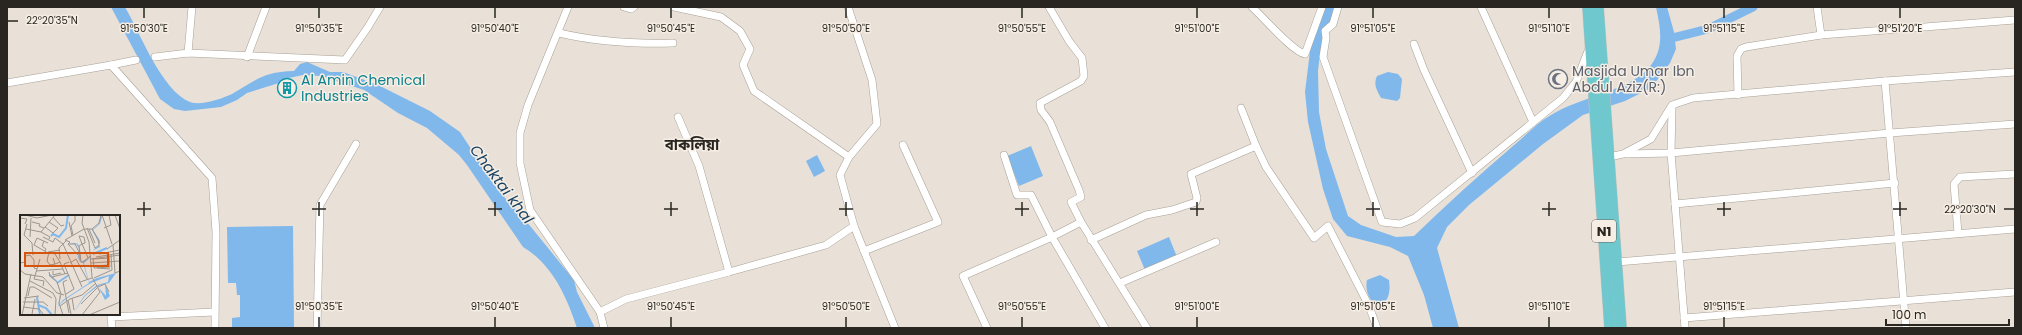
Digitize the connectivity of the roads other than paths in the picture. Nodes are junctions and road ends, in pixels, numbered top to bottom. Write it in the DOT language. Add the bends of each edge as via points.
graph roads {
  1 [pos="192,7"];
  2 [pos="266,7"];
  3 [pos="380,7"];
  4 [pos="568,7"];
  5 [pos="624,7"];
  6 [pos="634,7"];
  7 [pos="674,7"];
  8 [pos="848,7"];
  9 [pos="1049,7"];
  10 [pos="1252,7"];
  11 [pos="1322,7"];
  12 [pos="1338,7"];
  13 [pos="1480,7"];
  14 [pos="1588,7"];
  15 [pos="1598,7"];
  16 [pos="1817,7"];
  17 [pos="2015,20"];
  18 [pos="559,33"];
  19 [pos="1822,35"];
  20 [pos="1591,41"];
  21 [pos="673,43"];
  22 [pos="1414,44"];
  23 [pos="188,53"];
  24 [pos="155,57"];
  25 [pos="247,57"];
  26 [pos="136,60"];
  27 [pos="1597,63"];
  28 [pos="111,64"];
  29 [pos="2015,72"];
  30 [pos="1885,81"];
  31 [pos="7,83"];
  32 [pos="1738,95"];
  33 [pos="1672,105"];
  34 [pos="1241,108"];
  35 [pos="678,117"];
  36 [pos="1533,122"];
  37 [pos="2015,124"];
  38 [pos="1890,133"];
  39 [pos="356,144"];
  40 [pos="903,145"];
  41 [pos="1256,146"];
  42 [pos="1671,153"];
  43 [pos="1623,154"];
  44 [pos="1004,156"];
  45 [pos="1609,156"];
  46 [pos="848,157"];
  47 [pos="1472,173"];
  48 [pos="2015,174"];
  49 [pos="1895,183"];
  50 [pos="1675,204"];
  51 [pos="1081,222"];
  52 [pos="854,226"];
  53 [pos="2015,229"];
  54 [pos="1958,233"];
  55 [pos="1052,237"];
  56 [pos="1900,237"];
  57 [pos="1091,240"];
  58 [pos="1216,242"];
  59 [pos="864,251"];
  60 [pos="1679,257"];
  61 [pos="1618,262"];
  62 [pos="728,272"];
  63 [pos="1120,283"];
  64 [pos="2015,292"];
  65 [pos="1904,301"];
  66 [pos="214,312"];
  67 [pos="600,312"];
  68 [pos="1684,318"];
  69 [pos="112,328"];
  70 [pos="215,328"];
  71 [pos="317,328"];
  72 [pos="604,328"];
  73 [pos="895,328"];
  74 [pos="986,328"];
  75 [pos="1105,328"];
  76 [pos="1147,328"];
  77 [pos="1377,328"];
  78 [pos="1610,328"];
  79 [pos="1622,328"];
  80 [pos="1685,328"];
  81 [pos="1906,328"];
  1 -- 23 [label="street"];
  2 -- 25 [label="street"];
  3 -- 25 [label="street" via="345,60"];
  4 -- 18 [label="street"];
  5 -- 6 [label="street" via="631,10"];
  7 -- 46 [label="street" via="721,17 740,30 750,49 743,65 754,91"];
  8 -- 46 [label="street" via="872,80 877,124"];
  9 -- 51 [label="street" via="1068,41 1082,58 1084,76 1081,81 1040,103 1079,190 1081,197 1071,202"];
  10 -- 11 [label="street" via="1291,45 1305,54"];
  12 -- 47 [label="street" via="1333,24 1325,31 1323,57 1382,222 1400,224 1414,218"];
  13 -- 36 [label="street"];
  14 -- 20 [label="highway, N1"];
  15 -- 27 [label="highway, N1"];
  16 -- 19 [label="street"];
  17 -- 19 [label="street"];
  18 -- 21 [label="street" via="587,40 625,44"];
  18 -- 67 [label="street" via="528,105 520,133 520,163 530,210"];
  19 -- 32 [label="street" via="1741,49 1737,56"];
  20 -- 27 [label="highway, N1"];
  20 -- 36 [label="street" via="1576,82 1563,98"];
  22 -- 47 [label="street"];
  23 -- 24 [label="street"];
  23 -- 25 [label="street"];
  26 -- 28 [label="street"];
  27 -- 45 [label="highway, N1"];
  27 -- 78 [label="highway, N1" via="1596,135"];
  28 -- 31 [label="street"];
  28 -- 66 [label="street" via="212,178 216,232"];
  29 -- 30 [label="street"];
  30 -- 32 [label="street"];
  30 -- 38 [label="street"];
  32 -- 33 [label="street" via="1693,98"];
  33 -- 42 [label="street"];
  33 -- 43 [label="street" via="1651,139"];
  34 -- 41 [label="street"];
  35 -- 62 [label="street" via="699,166"];
  36 -- 47 [label="street"];
  37 -- 38 [label="street"];
  38 -- 42 [label="street"];
  38 -- 49 [label="street"];
  39 -- 71 [label="street" via="320,205"];
  40 -- 59 [label="street" via="938,222"];
  41 -- 57 [label="street" via="1191,174 1196,202 1146,215"];
  41 -- 77 [label="street" via="1266,167 1314,238 1328,226 1369,306"];
  42 -- 43 [label="street"];
  42 -- 50 [label="street"];
  43 -- 45 [label="street"];
  44 -- 55 [label="street" via="1017,195 1031,195"];
  45 -- 61 [label="highway, N1"];
  46 -- 52 [label="street" via="840,175"];
  48 -- 54 [label="street" via="1960,177 1954,184"];
  49 -- 50 [label="street"];
  49 -- 56 [label="street"];
  50 -- 60 [label="street"];
  51 -- 55 [label="street"];
  51 -- 57 [label="street"];
  52 -- 59 [label="street"];
  52 -- 62 [label="street" via="826,245"];
  53 -- 54 [label="street"];
  54 -- 56 [label="street"];
  55 -- 74 [label="street" via="963,276"];
  55 -- 75 [label="street"];
  56 -- 60 [label="street"];
  56 -- 65 [label="street"];
  57 -- 63 [label="street"];
  58 -- 63 [label="street"];
  59 -- 73 [label="street"];
  60 -- 61 [label="street"];
  60 -- 68 [label="street"];
  61 -- 79 [label="highway, N1"];
  62 -- 67 [label="street" via="626,299"];
  63 -- 76 [label="street"];
  64 -- 65 [label="street"];
  65 -- 68 [label="street"];
  65 -- 81 [label="street"];
  66 -- 69 [label="street" via="111,317"];
  66 -- 70 [label="street"];
  67 -- 72 [label="street"];
  68 -- 80 [label="street"];
}
